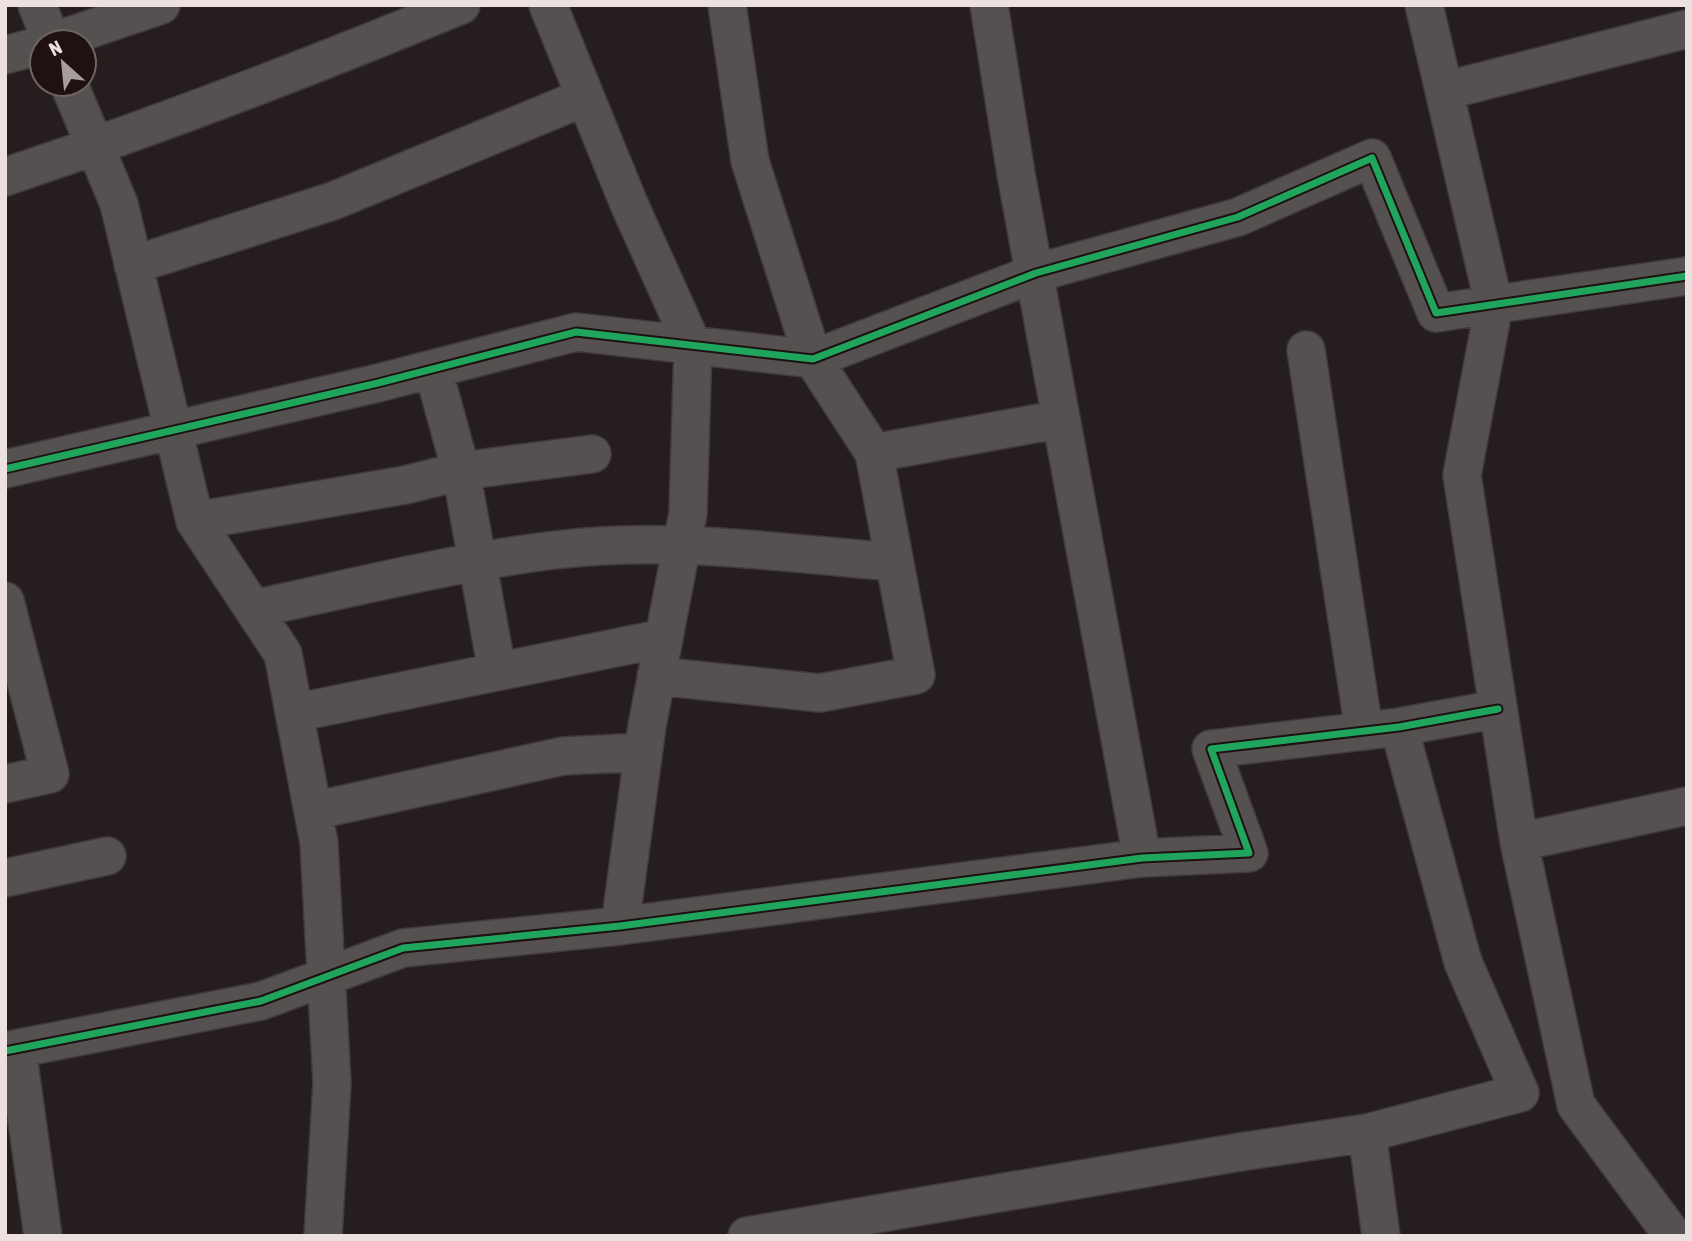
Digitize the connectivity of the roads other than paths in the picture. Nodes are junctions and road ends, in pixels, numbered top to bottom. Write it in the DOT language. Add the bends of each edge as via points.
graph roads {
  1 [pos="37,5"];
  2 [pos="161,5"];
  3 [pos="461,5"];
  4 [pos="548,5"];
  5 [pos="727,5"];
  6 [pos="989,5"];
  7 [pos="1424,5"];
  8 [pos="46,28"];
  9 [pos="93,28"];
  10 [pos="1687,29"];
  11 [pos="28,49"];
  12 [pos="5,55"];
  13 [pos="1444,91"];
  14 [pos="585,97"];
  15 [pos="75,98"];
  16 [pos="95,147"];
  17 [pos="5,177"];
  18 [pos="133,265"];
  19 [pos="1035,273"];
  20 [pos="1687,276"];
  21 [pos="1494,305"];
  22 [pos="693,346"];
  23 [pos="1306,350"];
  24 [pos="813,359"];
  25 [pos="433,369"];
  26 [pos="1061,419"];
  27 [pos="173,430"];
  28 [pos="874,453"];
  29 [pos="592,454"];
  30 [pos="5,469"];
  31 [pos="461,471"];
  32 [pos="195,521"];
  33 [pos="682,544"];
  34 [pos="478,562"];
  35 [pos="894,562"];
  36 [pos="253,609"];
  37 [pos="7,614"];
  38 [pos="664,638"];
  39 [pos="497,671"];
  40 [pos="656,676"];
  41 [pos="1498,709"];
  42 [pos="294,713"];
  43 [pos="1381,729"];
  44 [pos="643,752"];
  45 [pos="5,784"];
  46 [pos="1687,806"];
  47 [pos="313,811"];
  48 [pos="1519,842"];
  49 [pos="107,856"];
  50 [pos="1142,858"];
  51 [pos="5,878"];
  52 [pos="620,926"];
  53 [pos="327,976"];
  54 [pos="11,1050"];
  55 [pos="1520,1093"];
  56 [pos="1576,1105"];
  57 [pos="1367,1133"];
  58 [pos="43,1236"];
  59 [pos="323,1236"];
  60 [pos="747,1236"];
  61 [pos="1381,1236"];
  62 [pos="1673,1236"];
  1 -- 8 [label="street"];
  2 -- 9 [label="street"];
  3 -- 16 [label="street" via="311,67"];
  4 -- 14 [label="street"];
  5 -- 24 [label="street" via="750,161"];
  6 -- 19 [label="street"];
  7 -- 13 [label="street"];
  10 -- 13 [label="street"];
  11 -- 12 [label="street"];
  13 -- 21 [label="street"];
  14 -- 18 [label="street" via="332,201"];
  14 -- 22 [label="street"];
  15 -- 16 [label="street"];
  16 -- 17 [label="street"];
  16 -- 18 [label="street" via="119,204"];
  18 -- 27 [label="street"];
  19 -- 21 [label="street" via="1238,217 1372,159 1436,313"];
  19 -- 24 [label="street"];
  19 -- 26 [label="street"];
  20 -- 21 [label="street"];
  21 -- 41 [label="street" via="1462,475"];
  22 -- 24 [label="street"];
  22 -- 25 [label="street" via="576,332"];
  22 -- 33 [label="street" via="688,513"];
  23 -- 43 [label="street"];
  24 -- 28 [label="street"];
  25 -- 27 [label="street"];
  25 -- 31 [label="street"];
  26 -- 28 [label="street"];
  26 -- 50 [label="street"];
  27 -- 30 [label="street"];
  27 -- 32 [label="street"];
  28 -- 35 [label="street"];
  29 -- 31 [label="street"];
  31 -- 32 [label="street"];
  31 -- 34 [label="street"];
  32 -- 36 [label="street"];
  33 -- 34 [label="street" via="557,550"];
  33 -- 35 [label="street"];
  33 -- 38 [label="street"];
  34 -- 36 [label="street"];
  34 -- 39 [label="street"];
  35 -- 40 [label="street" via="916,675 820,693"];
  36 -- 42 [label="street" via="283,654"];
  37 -- 45 [label="street" via="50,774"];
  38 -- 39 [label="street"];
  38 -- 40 [label="street"];
  39 -- 42 [label="street"];
  40 -- 44 [label="street"];
  41 -- 43 [label="street"];
  41 -- 48 [label="street"];
  42 -- 47 [label="street"];
  43 -- 50 [label="street" via="1210,749 1249,853"];
  43 -- 55 [label="street" via="1462,961"];
  44 -- 47 [label="street" via="563,756"];
  44 -- 52 [label="street"];
  46 -- 48 [label="street"];
  47 -- 53 [label="street"];
  48 -- 56 [label="street"];
  49 -- 51 [label="street"];
  50 -- 52 [label="street"];
  52 -- 53 [label="street" via="403,948"];
  53 -- 54 [label="street" via="261,1001"];
  53 -- 59 [label="street" via="332,1083"];
  54 -- 58 [label="street"];
  55 -- 56 [label="street"];
  55 -- 57 [label="street"];
  56 -- 62 [label="street"];
  57 -- 60 [label="street"];
  57 -- 61 [label="street"];
}
